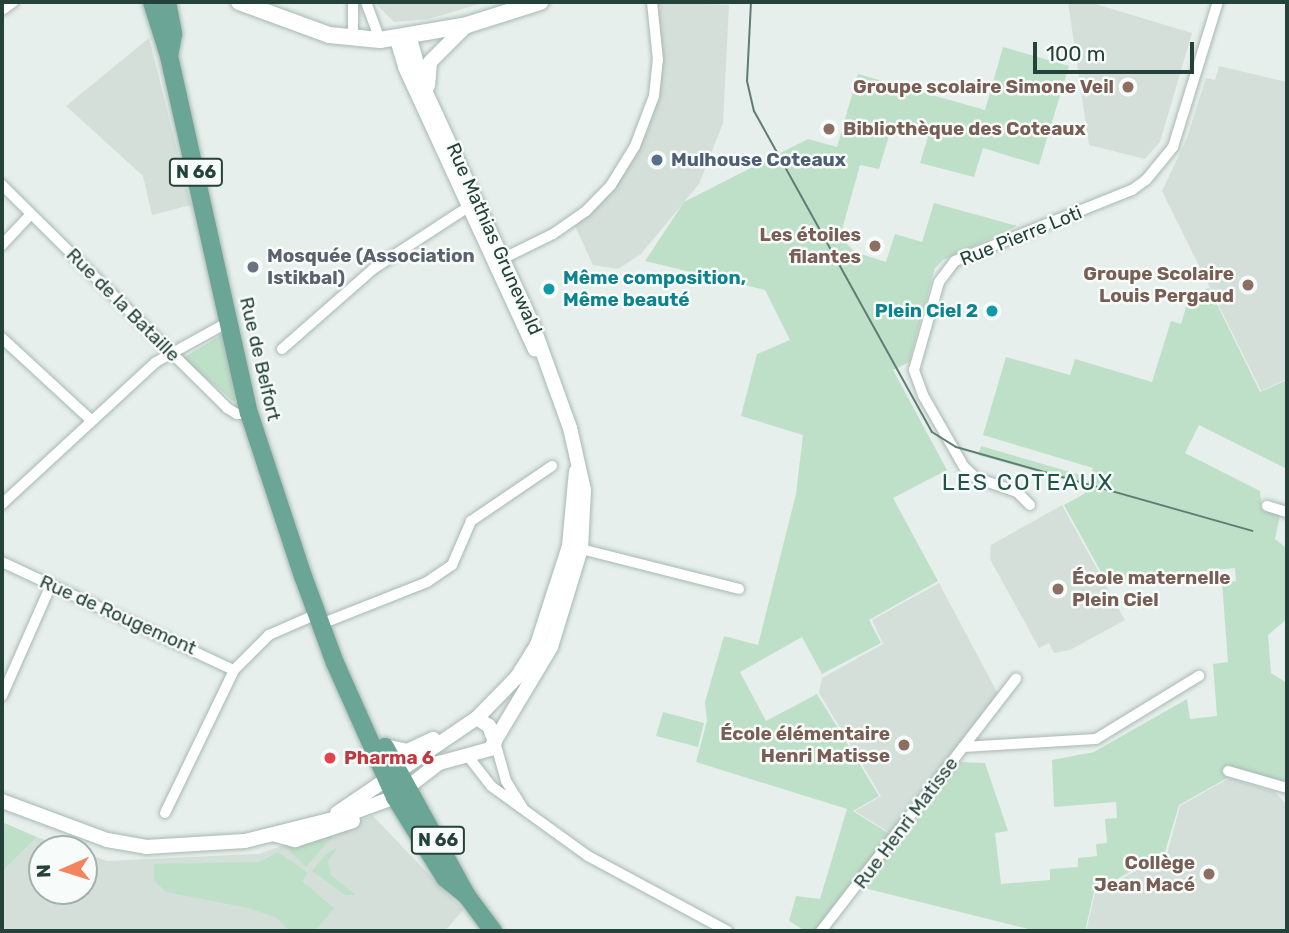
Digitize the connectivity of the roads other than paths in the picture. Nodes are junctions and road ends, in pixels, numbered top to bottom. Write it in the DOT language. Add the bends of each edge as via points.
graph roads {
  1 [pos="13,2"];
  2 [pos="152,2"];
  3 [pos="167,2"];
  4 [pos="239,2"];
  5 [pos="353,2"];
  6 [pos="366,2"];
  7 [pos="540,2"];
  8 [pos="652,2"];
  9 [pos="1218,2"];
  10 [pos="2,10"];
  11 [pos="467,24"];
  12 [pos="353,39"];
  13 [pos="403,39"];
  14 [pos="380,40"];
  15 [pos="169,56"];
  16 [pos="432,101"];
  17 [pos="2,185"];
  18 [pos="468,207"];
  19 [pos="31,214"];
  20 [pos="2,245"];
  21 [pos="498,261"];
  22 [pos="230,321"];
  23 [pos="2,338"];
  24 [pos="282,349"];
  25 [pos="173,354"];
  26 [pos="249,414"];
  27 [pos="92,421"];
  28 [pos="552,466"];
  29 [pos="2,504"];
  30 [pos="1030,505"];
  31 [pos="1267,506"];
  32 [pos="1287,512"];
  33 [pos="575,548"];
  34 [pos="2,562"];
  35 [pos="51,585"];
  36 [pos="739,589"];
  37 [pos="319,620"];
  38 [pos="234,670"];
  39 [pos="1199,676"];
  40 [pos="1016,679"];
  41 [pos="2,696"];
  42 [pos="471,722"];
  43 [pos="444,740"];
  44 [pos="495,743"];
  45 [pos="384,746"];
  46 [pos="963,747"];
  47 [pos="467,755"];
  48 [pos="1228,771"];
  49 [pos="398,788"];
  50 [pos="1287,788"];
  51 [pos="2,801"];
  52 [pos="523,809"];
  53 [pos="165,813"];
  54 [pos="331,819"];
  55 [pos="274,835"];
  56 [pos="467,896"];
  57 [pos="493,931"];
  58 [pos="727,931"];
  59 [pos="821,931"];
  1 -- 10 [label="street"];
  2 -- 15 [label="main road, Rue de Belfort / N 66"];
  3 -- 15 [label="main road, Rue de Belfort / N 66" via="173,34"];
  4 -- 12 [label="main road" via="310,30"];
  5 -- 12 [label="street"];
  6 -- 14 [label="street"];
  7 -- 11 [label="main road"];
  8 -- 21 [label="street" via="657,72 654,96 635,146 611,185 586,211 553,234"];
  9 -- 30 [label="street, Rue Pierre Loti" via="1173,147 1146,180 1132,190 955,261 939,282 914,370 922,395 964,467 976,478 1017,492"];
  11 -- 13 [label="main road"];
  11 -- 16 [label="street, Rue Mathias Grunewald" via="430,62"];
  12 -- 14 [label="main road"];
  13 -- 14 [label="main road"];
  13 -- 16 [label="street, Rue Mathias Grunewald"];
  13 -- 18 [label="street, Rue Mathias Grunewald"];
  15 -- 22 [label="main road, Rue de Belfort / N 66"];
  16 -- 21 [label="street, Rue Mathias Grunewald"];
  17 -- 19 [label="street, Rue de la Bataille"];
  18 -- 21 [label="street, Rue Mathias Grunewald"];
  18 -- 24 [label="street" via="373,269"];
  19 -- 20 [label="street"];
  19 -- 25 [label="street, Rue de la Bataille"];
  21 -- 33 [label="street, Rue Mathias Grunewald" via="570,428 576,471"];
  22 -- 25 [label="street"];
  22 -- 26 [label="main road, Rue de Belfort / N 66"];
  23 -- 27 [label="street"];
  25 -- 26 [label="street, Rue de la Bataille" via="227,408"];
  25 -- 27 [label="street" via="156,362"];
  26 -- 37 [label="main road, Rue de Belfort / N 66"];
  27 -- 29 [label="street"];
  28 -- 37 [label="street" via="471,520 452,565 427,582"];
  31 -- 32 [label="street"];
  33 -- 36 [label="street"];
  33 -- 42 [label="street, Rue Mathias Grunewald" via="537,645 517,677"];
  33 -- 44 [label="street, Rue Mathias Grunewald" via="551,647"];
  34 -- 35 [label="street, Rue de Rougemont"];
  35 -- 38 [label="street, Rue de Rougemont"];
  35 -- 41 [label="street"];
  37 -- 38 [label="street" via="269,635"];
  37 -- 45 [label="main road, Rue de Belfort / N 66"];
  37 -- 49 [label="main road, Rue de Belfort / N 66"];
  38 -- 53 [label="street"];
  39 -- 46 [label="street, Rue Henri Matisse" via="1096,739"];
  40 -- 46 [label="street"];
  42 -- 43 [label="street, Rue Mathias Grunewald"];
  42 -- 44 [label="street" via="489,726"];
  42 -- 47 [label="street"];
  43 -- 45 [label="street, Rue Mathias Grunewald" via="433,739 407,751"];
  43 -- 49 [label="street, Rue Mathias Grunewald"];
  44 -- 47 [label="street" via="490,749"];
  44 -- 52 [label="street" via="506,781"];
  45 -- 49 [label="main road, Rue de Belfort / N 66"];
  46 -- 59 [label="street, Rue Henri Matisse"];
  47 -- 49 [label="street" via="439,764"];
  47 -- 52 [label="street" via="491,786"];
  48 -- 50 [label="street"];
  49 -- 54 [label="street"];
  49 -- 54 [label="street"];
  49 -- 55 [label="street" via="384,807 295,840"];
  49 -- 56 [label="main road, Rue de Belfort / N 66"];
  49 -- 56 [label="main road, Rue de Belfort / N 66" via="445,878"];
  51 -- 55 [label="street" via="107,840 146,847 192,847"];
  52 -- 58 [label="street" via="588,856"];
  54 -- 55 [label="street"];
  56 -- 57 [label="main road, Rue de Belfort / N 66"];
}
